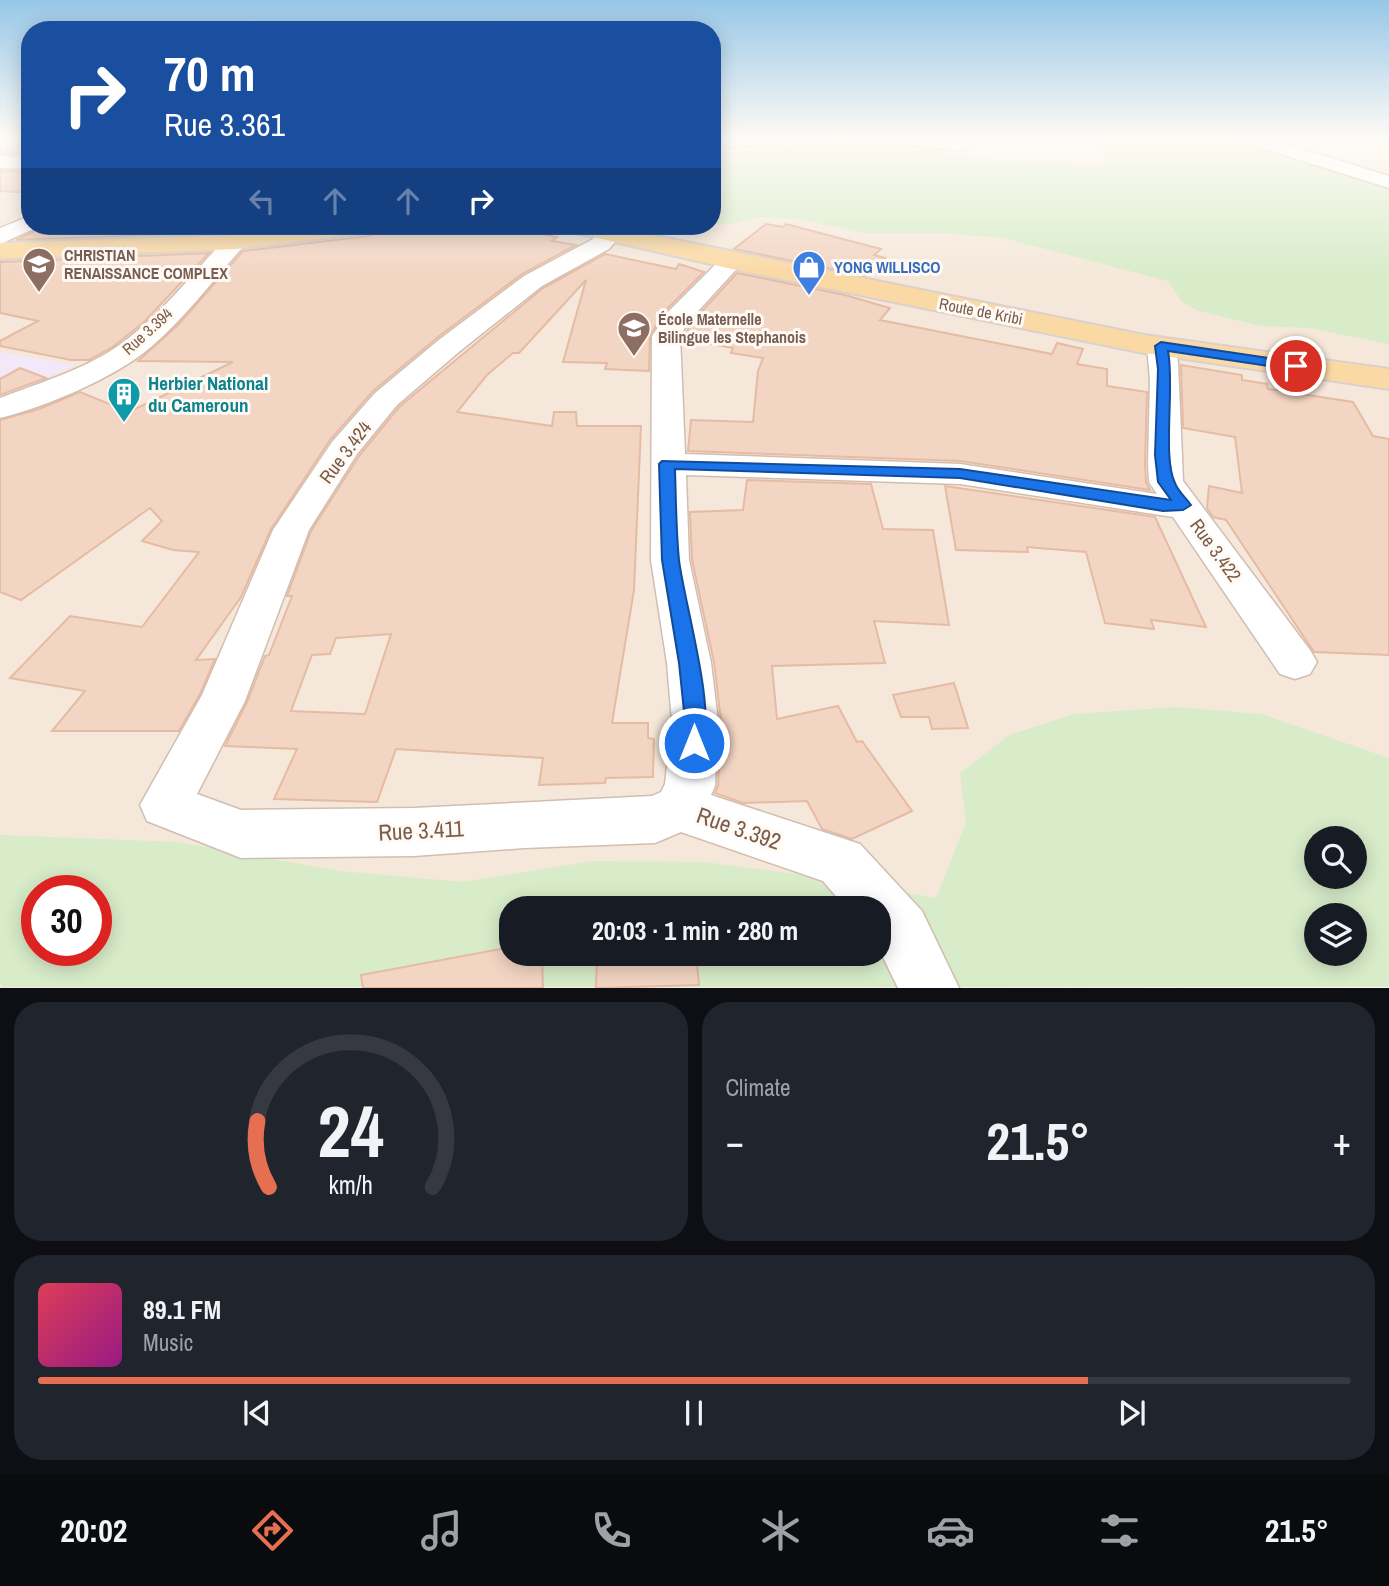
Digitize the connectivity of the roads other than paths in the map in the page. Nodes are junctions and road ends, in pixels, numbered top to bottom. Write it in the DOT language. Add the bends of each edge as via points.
graph roads {
  1 [pos="21,226"];
  2 [pos="290,235"];
  3 [pos="610,235"];
  4 [pos="615,235"];
  5 [pos="0,237"];
  6 [pos="235,242"];
  7 [pos="0,251"];
  8 [pos="732,261"];
  9 [pos="1161,346"];
  10 [pos="1387,383"];
  11 [pos="0,409"];
  12 [pos="667,464"];
  13 [pos="1183,505"];
  14 [pos="1295,662"];
  15 [pos="165,806"];
  16 [pos="679,808"];
  17 [pos="929,988"];
  1 -- 5 [label="street"];
  2 -- 6 [label="main road"];
  3 -- 15 [label="street, Rue 3.424" via="533,281 450,345 386,399 344,449 291,530 222,701"];
  4 -- 8 [label="main road, Route de Kribi"];
  6 -- 7 [label="main road"];
  6 -- 11 [label="street, Rue 3.394" via="150,334 124,354"];
  8 -- 9 [label="main road, Route de Kribi"];
  8 -- 12 [label="street, Rue 3.392" via="666,335"];
  9 -- 10 [label="main road, Route de Kribi"];
  9 -- 13 [label="street, Rue 3.422" via="1165,369 1162,455 1166,482"];
  12 -- 13 [label="street" via="960,474 1163,506"];
  12 -- 16 [label="street, Rue 3.392" via="670,560 695,721 690,786"];
  13 -- 14 [label="street, Rue 3.422"];
  15 -- 16 [label="street, Rue 3.411" via="241,834 414,832 655,819"];
  16 -- 17 [label="street, Rue 3.392" via="841,862 902,932"];
}
